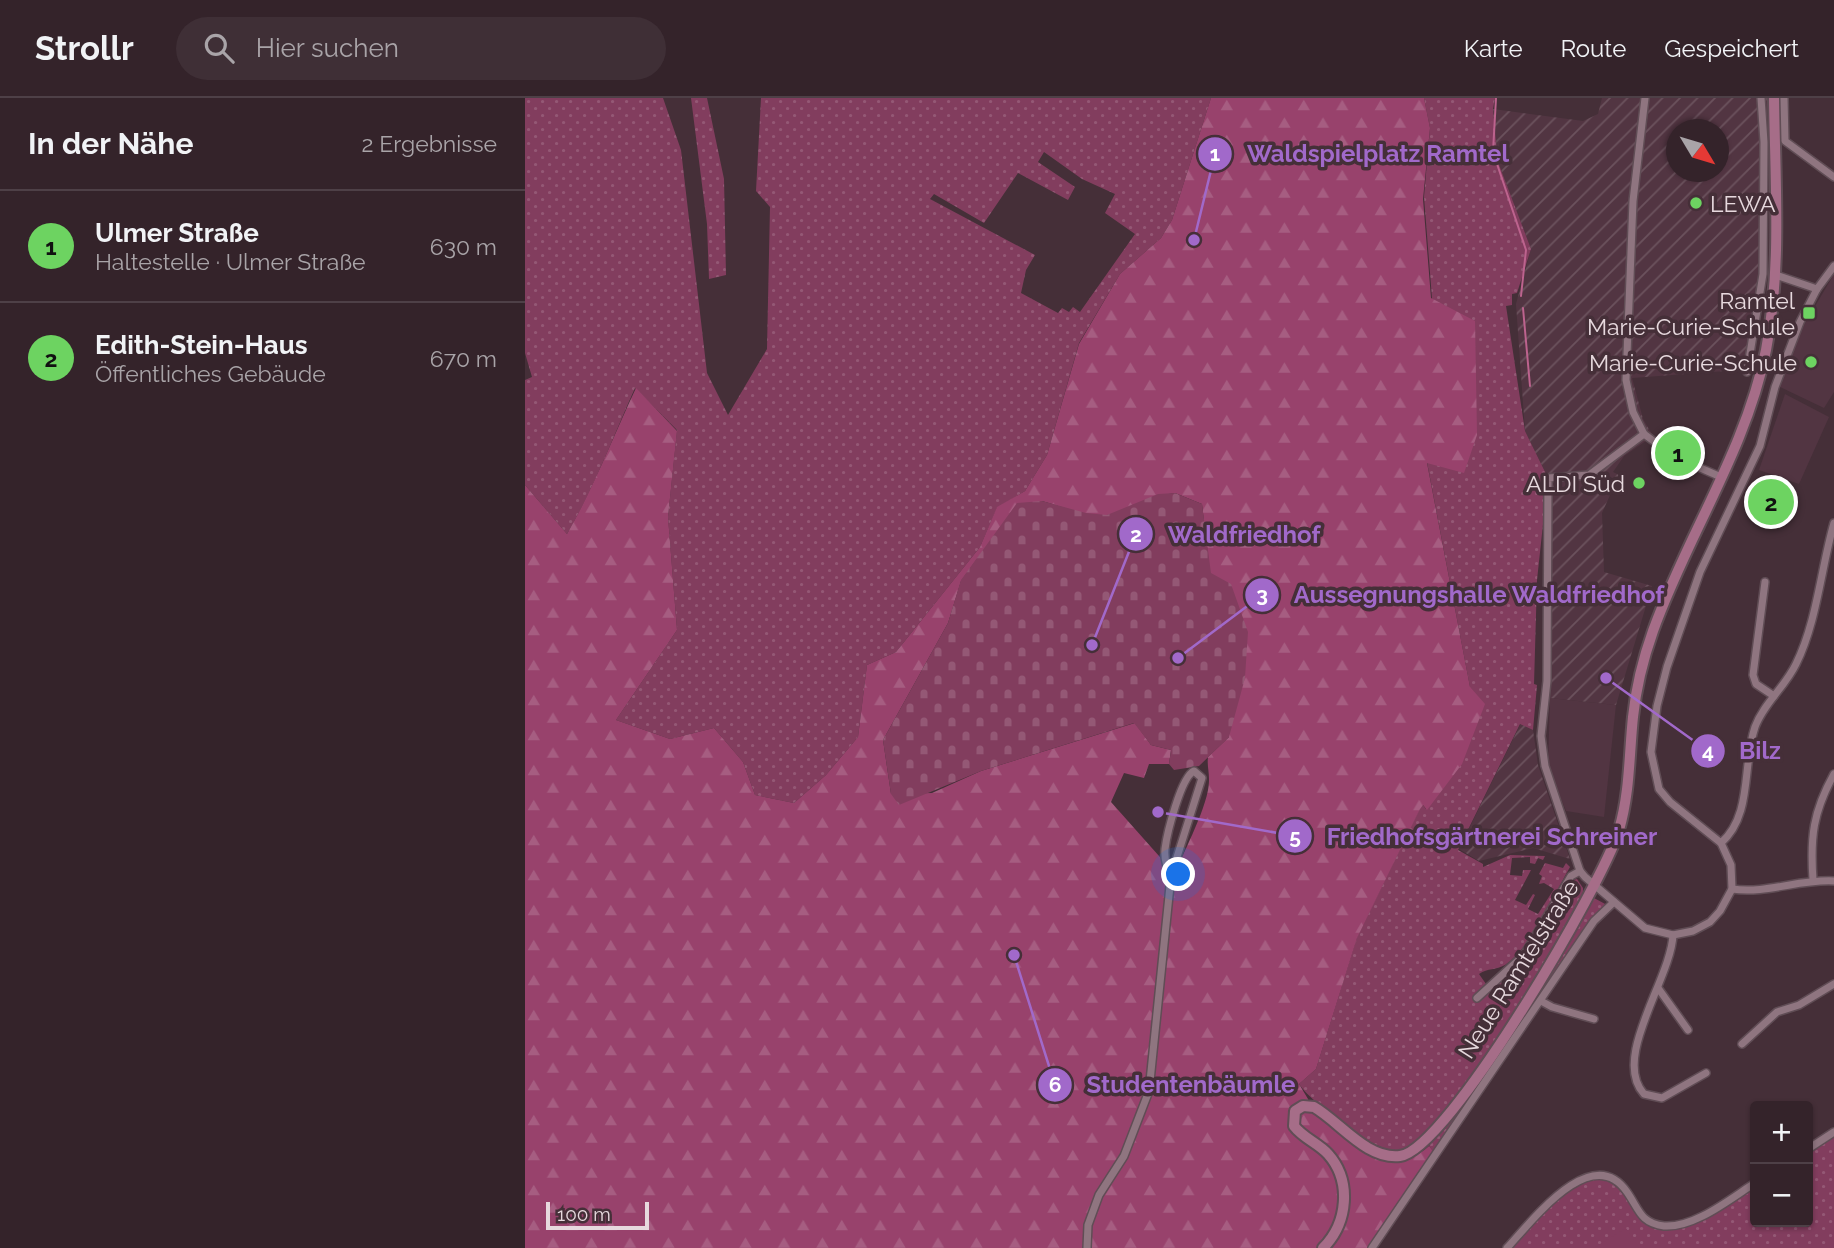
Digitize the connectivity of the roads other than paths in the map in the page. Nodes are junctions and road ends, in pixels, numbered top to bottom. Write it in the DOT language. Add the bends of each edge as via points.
graph roads {
  1 [pos="1645,98"];
  2 [pos="1761,98"];
  3 [pos="1775,98"];
  4 [pos="1784,98"];
  5 [pos="1833,173"];
  6 [pos="1834,266"];
  7 [pos="1776,275"];
  8 [pos="1817,289"];
  9 [pos="1748,372"];
  10 [pos="1644,434"];
  11 [pos="1721,477"];
  12 [pos="1834,523"];
  13 [pos="1765,582"];
  14 [pos="1774,696"];
  15 [pos="1834,775"];
  16 [pos="1721,843"];
  17 [pos="1580,871"];
  18 [pos="1171,876"];
  19 [pos="1813,880"];
  20 [pos="1834,881"];
  21 [pos="1596,884"];
  22 [pos="1732,889"];
  23 [pos="1614,902"];
  24 [pos="1673,935"];
  25 [pos="1834,984"];
  26 [pos="1658,988"];
  27 [pos="1477,998"];
  28 [pos="1542,1001"];
  29 [pos="1594,1019"];
  30 [pos="1688,1030"];
  31 [pos="1741,1044"];
  32 [pos="1706,1073"];
  33 [pos="1834,1132"];
  34 [pos="1813,1146"];
  35 [pos="1750,1185"];
  36 [pos="1087,1248"];
  37 [pos="1323,1248"];
  38 [pos="1372,1248"];
  39 [pos="1507,1248"];
  1 -- 10 [label="street" via="1633,201 1626,368 1633,412"];
  2 -- 9 [label="street" via="1763,274"];
  3 -- 7 [label="main road, Neue Ramtelstraße"];
  4 -- 5 [label="street" via="1785,141"];
  6 -- 8 [label="street"];
  7 -- 8 [label="street"];
  7 -- 11 [label="main road, Neue Ramtelstraße" via="1759,379"];
  8 -- 16 [label="street" via="1786,358 1748,476 1700,572 1657,706 1651,752 1659,789"];
  10 -- 11 [label="street" via="1675,457"];
  10 -- 17 [label="street" via="1589,475 1548,478 1547,681 1541,736 1545,766"];
  11 -- 21 [label="main road, Neue Ramtelstraße" via="1651,635 1636,695 1624,811"];
  12 -- 14 [label="street" via="1797,663"];
  13 -- 14 [label="street" via="1753,675 1756,684"];
  14 -- 16 [label="street" via="1755,729 1742,811 1733,832"];
  15 -- 19 [label="street" via="1811,831"];
  16 -- 22 [label="street" via="1731,865"];
  17 -- 21 [label="street"];
  17 -- 27 [label="street" via="1571,877 1524,955"];
  18 -- 18 [label="street" via="1201,786 1201,775 1194,771 1184,780 1166,845"];
  18 -- 36 [label="street" via="1149,1091 1123,1156 1099,1195"];
  19 -- 20 [label="street"];
  19 -- 22 [label="street" via="1761,890"];
  21 -- 23 [label="street"];
  21 -- 37 [label="main road, Neue Ramtelstraße" via="1511,1026 1422,1145 1400,1156 1383,1154 1314,1107 1295,1111 1294,1126 1329,1155 1343,1183 1342,1215"];
  22 -- 24 [label="street" via="1710,922"];
  23 -- 24 [label="street" via="1645,928"];
  23 -- 28 [label="street" via="1594,921"];
  24 -- 26 [label="street"];
  25 -- 31 [label="street" via="1777,1012"];
  26 -- 30 [label="street"];
  26 -- 32 [label="street" via="1637,1044 1633,1077 1637,1086 1651,1098 1661,1098"];
  28 -- 29 [label="street"];
  28 -- 38 [label="street"];
  33 -- 34 [label="street"];
  35 -- 39 [label="street" via="1703,1214 1665,1226 1642,1218 1618,1181 1606,1174 1594,1175 1561,1192"];
}
